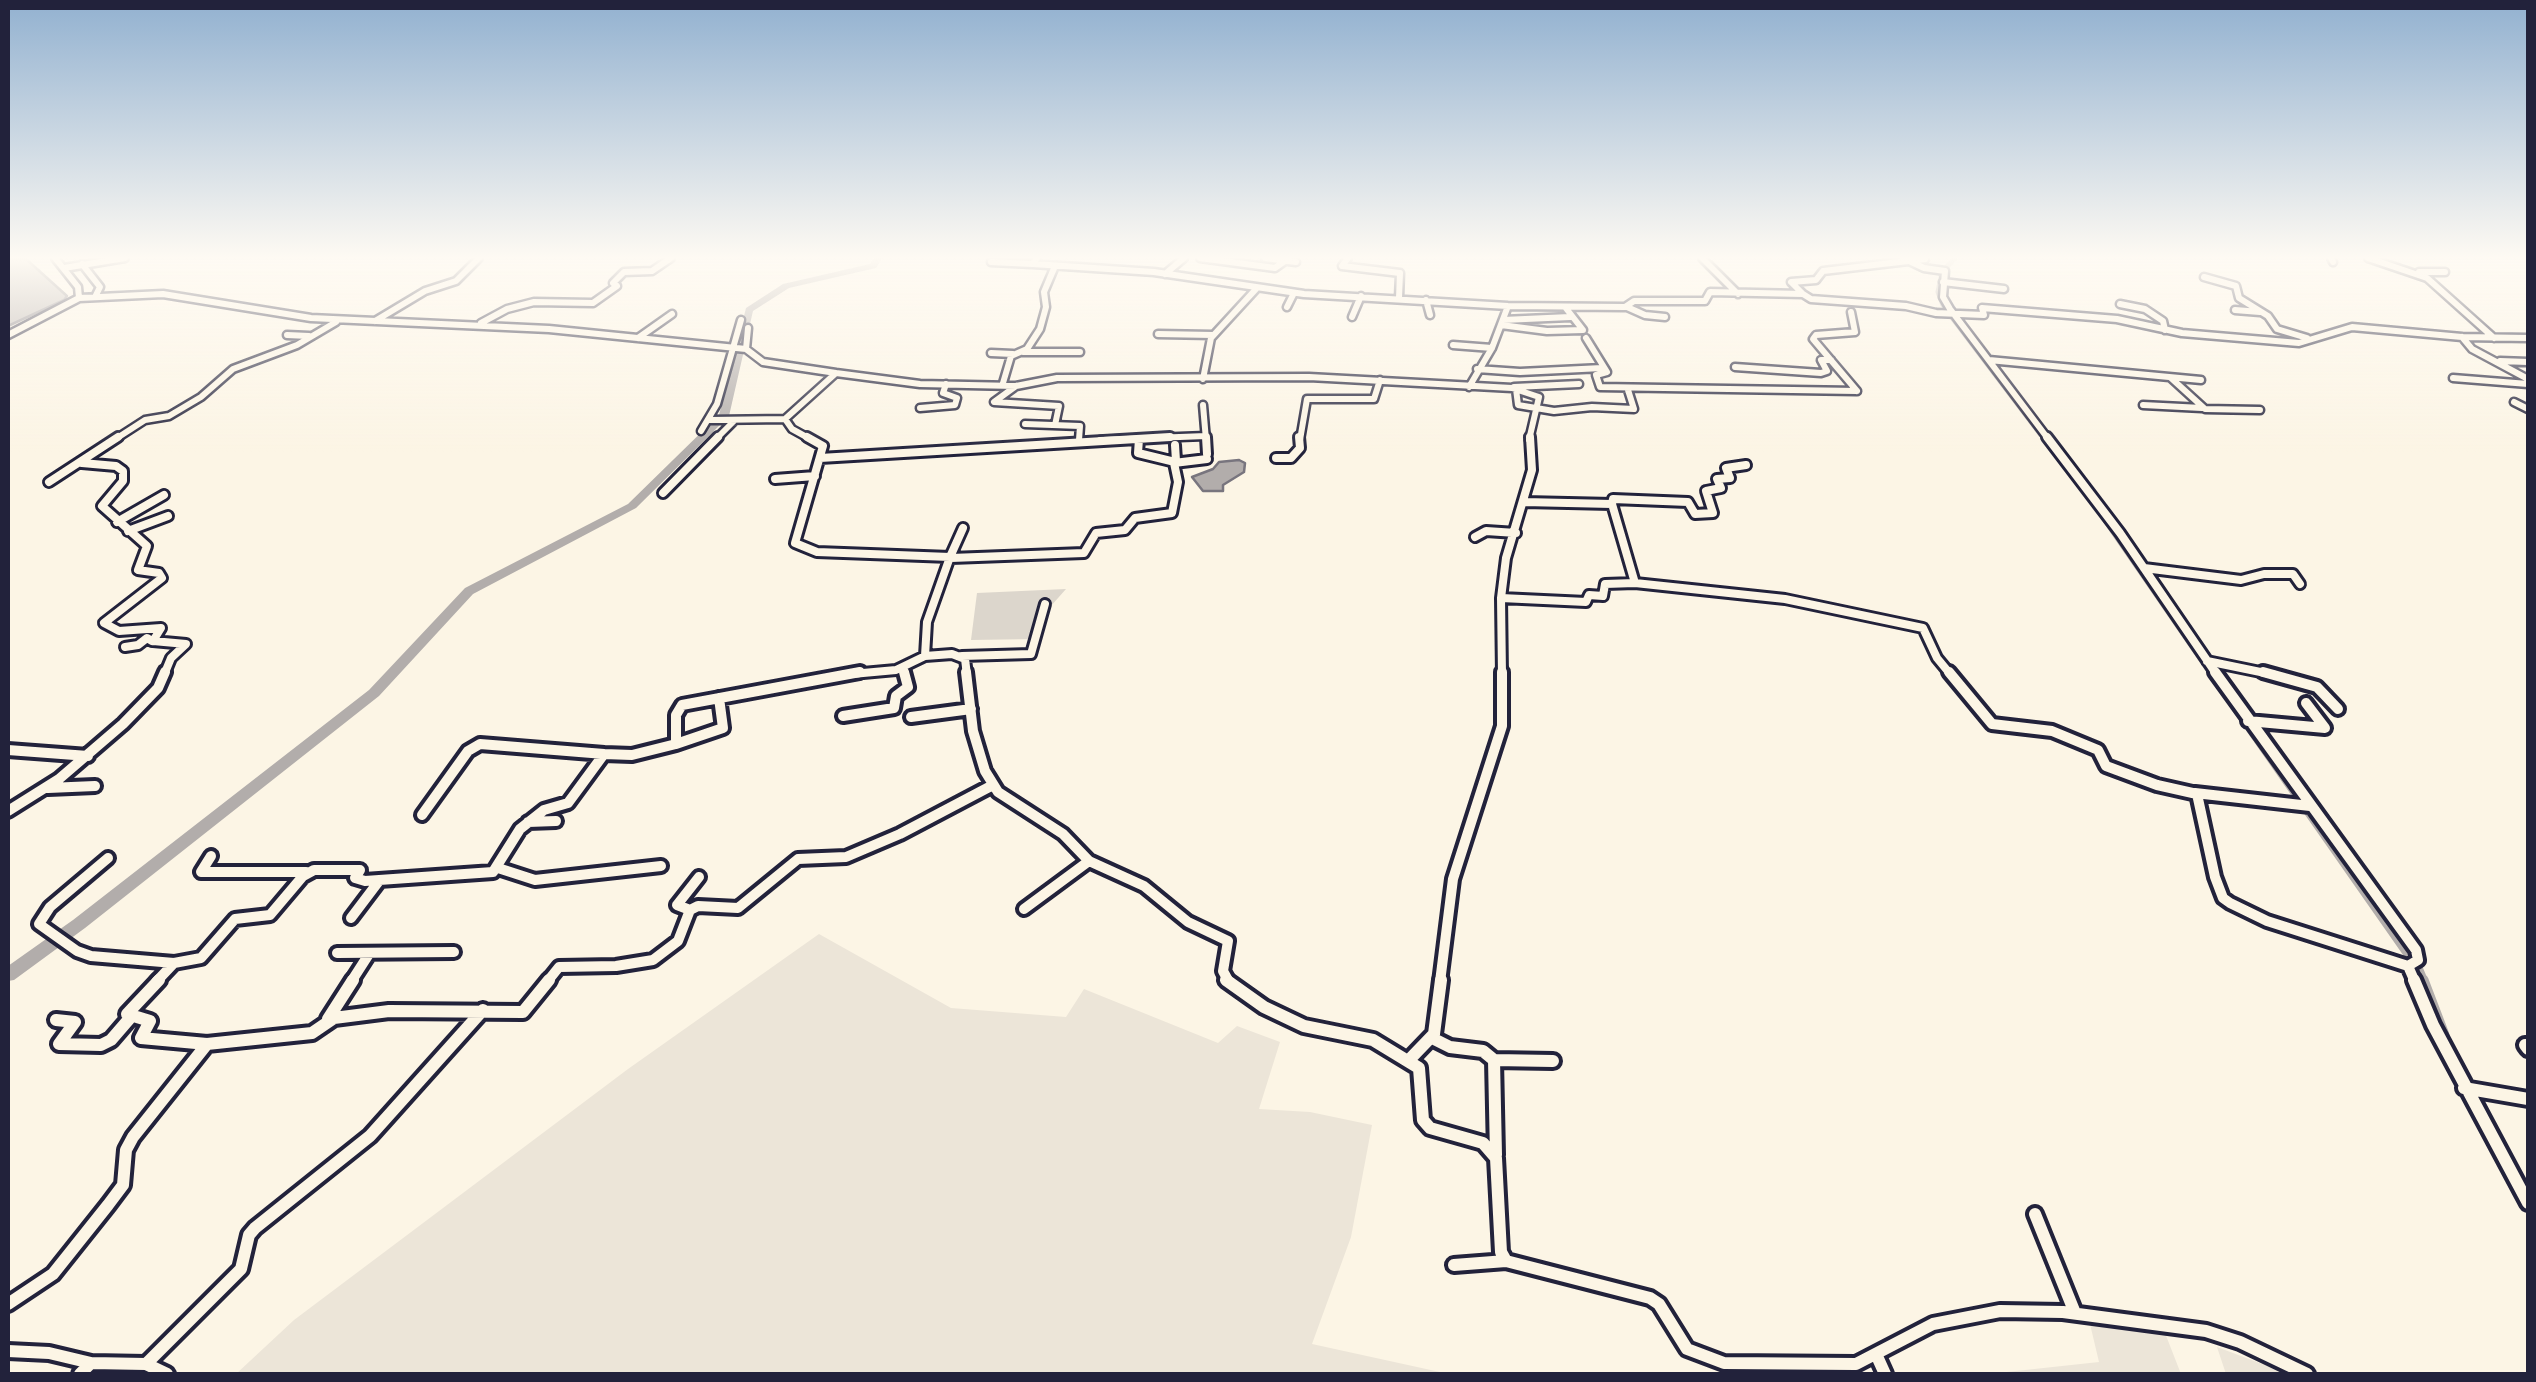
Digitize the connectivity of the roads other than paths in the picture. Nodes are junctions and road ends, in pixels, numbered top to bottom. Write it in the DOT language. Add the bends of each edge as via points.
graph roads {
  1 [pos="34,322"];
  2 [pos="334,322"];
  3 [pos="399,322"];
  4 [pos="482,322"];
  5 [pos="660,322"];
  6 [pos="741,322"];
  7 [pos="1042,322"];
  8 [pos="1225,322"];
  9 [pos="1502,322"];
  10 [pos="1507,322"];
  11 [pos="1575,322"];
  12 [pos="1853,322"];
  13 [pos="1957,322"];
  14 [pos="2132,322"];
  15 [pos="2163,322"];
  16 [pos="2272,322"];
  17 [pos="2477,322"];
  18 [pos="479,324"];
  19 [pos="748,328"];
  20 [pos="2165,330"];
  21 [pos="287,334"];
  22 [pos="1158,334"];
  23 [pos="8,335"];
  24 [pos="1213,335"];
  25 [pos="309,336"];
  26 [pos="2462,337"];
  27 [pos="1586,338"];
  28 [pos="2307,338"];
  29 [pos="2494,338"];
  30 [pos="2528,338"];
  31 [pos="636,339"];
  32 [pos="1453,345"];
  33 [pos="691,346"];
  34 [pos="1492,348"];
  35 [pos="740,349"];
  36 [pos="991,352"];
  37 [pos="1023,352"];
  38 [pos="1080,352"];
  39 [pos="1013,354"];
  40 [pos="677,356"];
  41 [pos="1832,360"];
  42 [pos="1989,360"];
  43 [pos="2498,361"];
  44 [pos="2528,362"];
  45 [pos="1602,368"];
  46 [pos="1478,369"];
  47 [pos="836,373"];
  48 [pos="2172,378"];
  49 [pos="2453,378"];
  50 [pos="1202,379"];
  51 [pos="1380,380"];
  52 [pos="2201,380"];
  53 [pos="2528,381"];
  54 [pos="1003,383"];
  55 [pos="946,384"];
  56 [pos="1579,384"];
  57 [pos="1016,386"];
  58 [pos="1469,387"];
  59 [pos="1514,389"];
  60 [pos="1628,390"];
  61 [pos="1748,390"];
  62 [pos="2514,402"];
  63 [pos="2143,404"];
  64 [pos="1040,405"];
  65 [pos="1203,405"];
  66 [pos="920,408"];
  67 [pos="1537,408"];
  68 [pos="2202,408"];
  69 [pos="2528,409"];
  70 [pos="2260,410"];
  71 [pos="712,420"];
  72 [pos="723,420"];
  73 [pos="734,420"];
  74 [pos="786,420"];
  75 [pos="1041,423"];
  76 [pos="1025,424"];
  77 [pos="1055,425"];
  78 [pos="701,431"];
  79 [pos="1206,436"];
  80 [pos="1139,439"];
  81 [pos="1079,440"];
  82 [pos="1036,443"];
  83 [pos="1176,445"];
  84 [pos="820,458"];
  85 [pos="1276,458"];
  86 [pos="1175,462"];
  87 [pos="82,464"];
  88 [pos="1746,465"];
  89 [pos="815,476"];
  90 [pos="774,479"];
  91 [pos="49,482"];
  92 [pos="663,493"];
  93 [pos="164,495"];
  94 [pos="1524,502"];
  95 [pos="1612,504"];
  96 [pos="168,516"];
  97 [pos="117,522"];
  98 [pos="964,528"];
  99 [pos="128,531"];
  100 [pos="1516,533"];
  101 [pos="1475,537"];
  102 [pos="950,557"];
  103 [pos="2144,568"];
  104 [pos="1635,583"];
  105 [pos="2300,584"];
  106 [pos="1588,596"];
  107 [pos="1501,598"];
  108 [pos="1045,604"];
  109 [pos="152,640"];
  110 [pos="125,647"];
  111 [pos="925,656"];
  112 [pos="962,656"];
  113 [pos="2207,661"];
  114 [pos="903,668"];
  115 [pos="719,698"];
  116 [pos="2306,703"];
  117 [pos="970,709"];
  118 [pos="2338,710"];
  119 [pos="843,716"];
  120 [pos="911,717"];
  121 [pos="2248,721"];
  122 [pos="676,744"];
  123 [pos="8,750"];
  124 [pos="604,754"];
  125 [pos="88,756"];
  126 [pos="993,785"];
  127 [pos="95,786"];
  128 [pos="44,788"];
  129 [pos="2195,792"];
  130 [pos="2305,806"];
  131 [pos="8,811"];
  132 [pos="422,815"];
  133 [pos="556,821"];
  134 [pos="527,822"];
  135 [pos="210,856"];
  136 [pos="108,858"];
  137 [pos="1089,861"];
  138 [pos="661,866"];
  139 [pos="498,868"];
  140 [pos="309,872"];
  141 [pos="699,877"];
  142 [pos="379,881"];
  143 [pos="1024,908"];
  144 [pos="690,910"];
  145 [pos="352,918"];
  146 [pos="454,952"];
  147 [pos="337,953"];
  148 [pos="369,954"];
  149 [pos="2412,962"];
  150 [pos="174,963"];
  151 [pos="482,1010"];
  152 [pos="130,1018"];
  153 [pos="56,1020"];
  154 [pos="326,1022"];
  155 [pos="1432,1038"];
  156 [pos="207,1044"];
  157 [pos="1409,1060"];
  158 [pos="1494,1060"];
  159 [pos="1554,1061"];
  160 [pos="2469,1089"];
  161 [pos="2528,1099"];
  162 [pos="1496,1158"];
  163 [pos="2528,1203"];
  164 [pos="2035,1214"];
  165 [pos="1506,1261"];
  166 [pos="1454,1265"];
  167 [pos="8,1304"];
  168 [pos="2075,1313"];
  169 [pos="8,1350"];
  170 [pos="1876,1354"];
  171 [pos="146,1364"];
  172 [pos="85,1369"];
  173 [pos="1798,1370"];
  174 [pos="168,1374"];
  175 [pos="1885,1374"];
  176 [pos="2307,1374"];
  1 -- 23 [label="street"];
  2 -- 25 [label="street"];
  3 -- 18 [label="street"];
  4 -- 18 [label="street"];
  5 -- 31 [label="street"];
  6 -- 35 [label="street"];
  7 -- 37 [label="street"];
  8 -- 24 [label="street"];
  9 -- 34 [label="street"];
  10 -- 11 [label="street" via="1583,330"];
  12 -- 41 [label="street" via="1855,332 1813,336"];
  13 -- 42 [label="street"];
  14 -- 20 [label="street"];
  15 -- 20 [label="street"];
  16 -- 28 [label="street"];
  17 -- 29 [label="street"];
  18 -- 31 [label="street"];
  19 -- 35 [label="street"];
  20 -- 28 [label="street" via="2296,343"];
  21 -- 25 [label="street"];
  22 -- 24 [label="street"];
  24 -- 50 [label="street"];
  25 -- 87 [label="street" via="232,369 201,397 169,416 145,420"];
  26 -- 28 [label="street" via="2352,326"];
  26 -- 29 [label="street"];
  26 -- 43 [label="street"];
  27 -- 45 [label="street"];
  29 -- 30 [label="street"];
  31 -- 33 [label="street"];
  32 -- 34 [label="street"];
  33 -- 35 [label="street"];
  33 -- 40 [label="street"];
  34 -- 46 [label="street"];
  35 -- 47 [label="street" via="764,362"];
  35 -- 71 [label="street"];
  36 -- 39 [label="street"];
  37 -- 38 [label="street"];
  37 -- 39 [label="street"];
  39 -- 54 [label="street"];
  41 -- 61 [label="street" via="1822,360 1827,371 1821,373 1734,367"];
  41 -- 61 [label="street" via="1856,391"];
  42 -- 48 [label="street"];
  42 -- 103 [label="street"];
  43 -- 44 [label="street"];
  43 -- 53 [label="street"];
  45 -- 46 [label="street"];
  45 -- 60 [label="street" via="1607,374 1596,375 1600,386"];
  46 -- 58 [label="street"];
  47 -- 55 [label="street"];
  47 -- 74 [label="street"];
  48 -- 52 [label="street"];
  48 -- 68 [label="street"];
  49 -- 53 [label="street"];
  50 -- 51 [label="street"];
  50 -- 57 [label="street"];
  51 -- 58 [label="street"];
  51 -- 85 [label="street" via="1374,399 1307,398 1300,448 1291,458"];
  54 -- 55 [label="street"];
  54 -- 57 [label="street"];
  55 -- 66 [label="street" via="944,394 957,398 954,405"];
  56 -- 59 [label="street"];
  57 -- 64 [label="street" via="994,402"];
  58 -- 59 [label="street"];
  59 -- 67 [label="street" via="1518,404"];
  59 -- 67 [label="street" via="1540,396"];
  60 -- 61 [label="street"];
  60 -- 67 [label="street" via="1634,409"];
  62 -- 69 [label="street"];
  63 -- 68 [label="street"];
  64 -- 75 [label="street"];
  64 -- 77 [label="street" via="1059,406"];
  65 -- 79 [label="street"];
  67 -- 94 [label="street"];
  68 -- 70 [label="street"];
  71 -- 72 [label="street"];
  71 -- 78 [label="street"];
  72 -- 73 [label="street"];
  73 -- 74 [label="street"];
  73 -- 92 [label="street"];
  74 -- 84 [label="street" via="823,444"];
  75 -- 76 [label="street"];
  75 -- 77 [label="street"];
  75 -- 82 [label="street"];
  77 -- 81 [label="street" via="1081,426"];
  79 -- 80 [label="street"];
  79 -- 86 [label="street" via="1207,457"];
  80 -- 81 [label="street"];
  80 -- 86 [label="street" via="1140,454"];
  81 -- 82 [label="street"];
  82 -- 84 [label="street"];
  83 -- 86 [label="street"];
  84 -- 89 [label="street"];
  86 -- 102 [label="street" via="1172,513 1096,533 1084,553"];
  87 -- 91 [label="street"];
  87 -- 97 [label="street" via="122,471 123,481 102,504"];
  88 -- 95 [label="street" via="1726,468 1730,478 1717,479 1720,488 1706,491 1713,513 1696,514 1688,502 1613,498"];
  89 -- 90 [label="street"];
  89 -- 102 [label="street" via="795,543 801,548"];
  93 -- 97 [label="street"];
  94 -- 95 [label="street"];
  94 -- 100 [label="street"];
  95 -- 104 [label="street"];
  96 -- 99 [label="street"];
  97 -- 99 [label="street"];
  98 -- 102 [label="street"];
  99 -- 109 [label="street" via="148,548 138,570 159,573 162,580 104,623 118,630 161,628"];
  100 -- 101 [label="street" via="1489,528"];
  100 -- 107 [label="street"];
  102 -- 111 [label="street" via="928,622"];
  103 -- 105 [label="street" via="2241,580 2293,574"];
  103 -- 113 [label="street"];
  104 -- 106 [label="street" via="1608,582 1603,596"];
  104 -- 129 [label="street" via="1785,599 1919,626 1992,724 2052,731 2096,749 2106,766"];
  106 -- 107 [label="street" via="1587,602"];
  107 -- 155 [label="street" via="1502,726 1452,878"];
  108 -- 112 [label="street" via="1031,654"];
  109 -- 110 [label="street"];
  109 -- 125 [label="street" via="186,644 171,658 158,688"];
  111 -- 112 [label="street"];
  111 -- 114 [label="street"];
  112 -- 117 [label="street"];
  113 -- 118 [label="street" via="2304,681"];
  113 -- 121 [label="street"];
  114 -- 115 [label="street"];
  114 -- 119 [label="street" via="908,687 894,708"];
  115 -- 122 [label="street" via="679,707"];
  115 -- 122 [label="street" via="724,728"];
  116 -- 121 [label="street" via="2324,728"];
  117 -- 120 [label="street"];
  117 -- 126 [label="street"];
  121 -- 130 [label="street"];
  122 -- 124 [label="street"];
  123 -- 125 [label="street"];
  124 -- 132 [label="street" via="480,744 458,763"];
  124 -- 134 [label="street" via="568,804"];
  125 -- 128 [label="street"];
  126 -- 137 [label="street" via="1063,834"];
  126 -- 144 [label="street" via="846,857 798,859 741,907"];
  127 -- 128 [label="street"];
  128 -- 131 [label="street"];
  129 -- 130 [label="street"];
  129 -- 149 [label="street" via="2215,877 2230,904 2281,926"];
  130 -- 149 [label="street" via="2416,950"];
  133 -- 134 [label="street"];
  134 -- 139 [label="street"];
  135 -- 140 [label="street" via="201,872"];
  136 -- 150 [label="street" via="39,924 91,956"];
  137 -- 143 [label="street"];
  137 -- 157 [label="street" via="1131,879 1188,922 1228,941 1226,980 1264,1006 1304,1026 1373,1040"];
  138 -- 139 [label="street" via="535,880"];
  139 -- 142 [label="street"];
  140 -- 142 [label="street" via="360,870 357,880"];
  140 -- 150 [label="street" via="270,915 235,920 201,958"];
  141 -- 144 [label="street" via="678,904"];
  142 -- 145 [label="street"];
  144 -- 151 [label="street" via="678,941 653,960 558,968 527,1010"];
  146 -- 148 [label="street"];
  147 -- 148 [label="street"];
  148 -- 154 [label="street"];
  149 -- 160 [label="street"];
  150 -- 152 [label="street"];
  151 -- 154 [label="street" via="389,1011"];
  151 -- 171 [label="street" via="370,1136 255,1228 241,1269"];
  152 -- 153 [label="street" via="101,1045 60,1044 75,1022"];
  152 -- 156 [label="street" via="150,1020 141,1038"];
  154 -- 156 [label="street" via="307,1034"];
  155 -- 157 [label="street"];
  155 -- 158 [label="street"];
  156 -- 167 [label="street" via="133,1138 123,1185 108,1205 53,1274"];
  157 -- 162 [label="street" via="1422,1076 1420,1112 1430,1128 1482,1144"];
  158 -- 159 [label="street"];
  158 -- 162 [label="street"];
  160 -- 161 [label="street"];
  160 -- 163 [label="street"];
  162 -- 165 [label="street" via="1500,1252"];
  164 -- 168 [label="street"];
  165 -- 166 [label="street"];
  165 -- 173 [label="street" via="1650,1298 1686,1349 1707,1360"];
  168 -- 170 [label="street" via="1982,1313 1933,1324"];
  168 -- 176 [label="street" via="2206,1331"];
  169 -- 172 [label="street" via="49,1353"];
  170 -- 173 [label="street" via="1856,1364"];
  170 -- 175 [label="street"];
  171 -- 172 [label="street"];
  171 -- 174 [label="street"];
}
